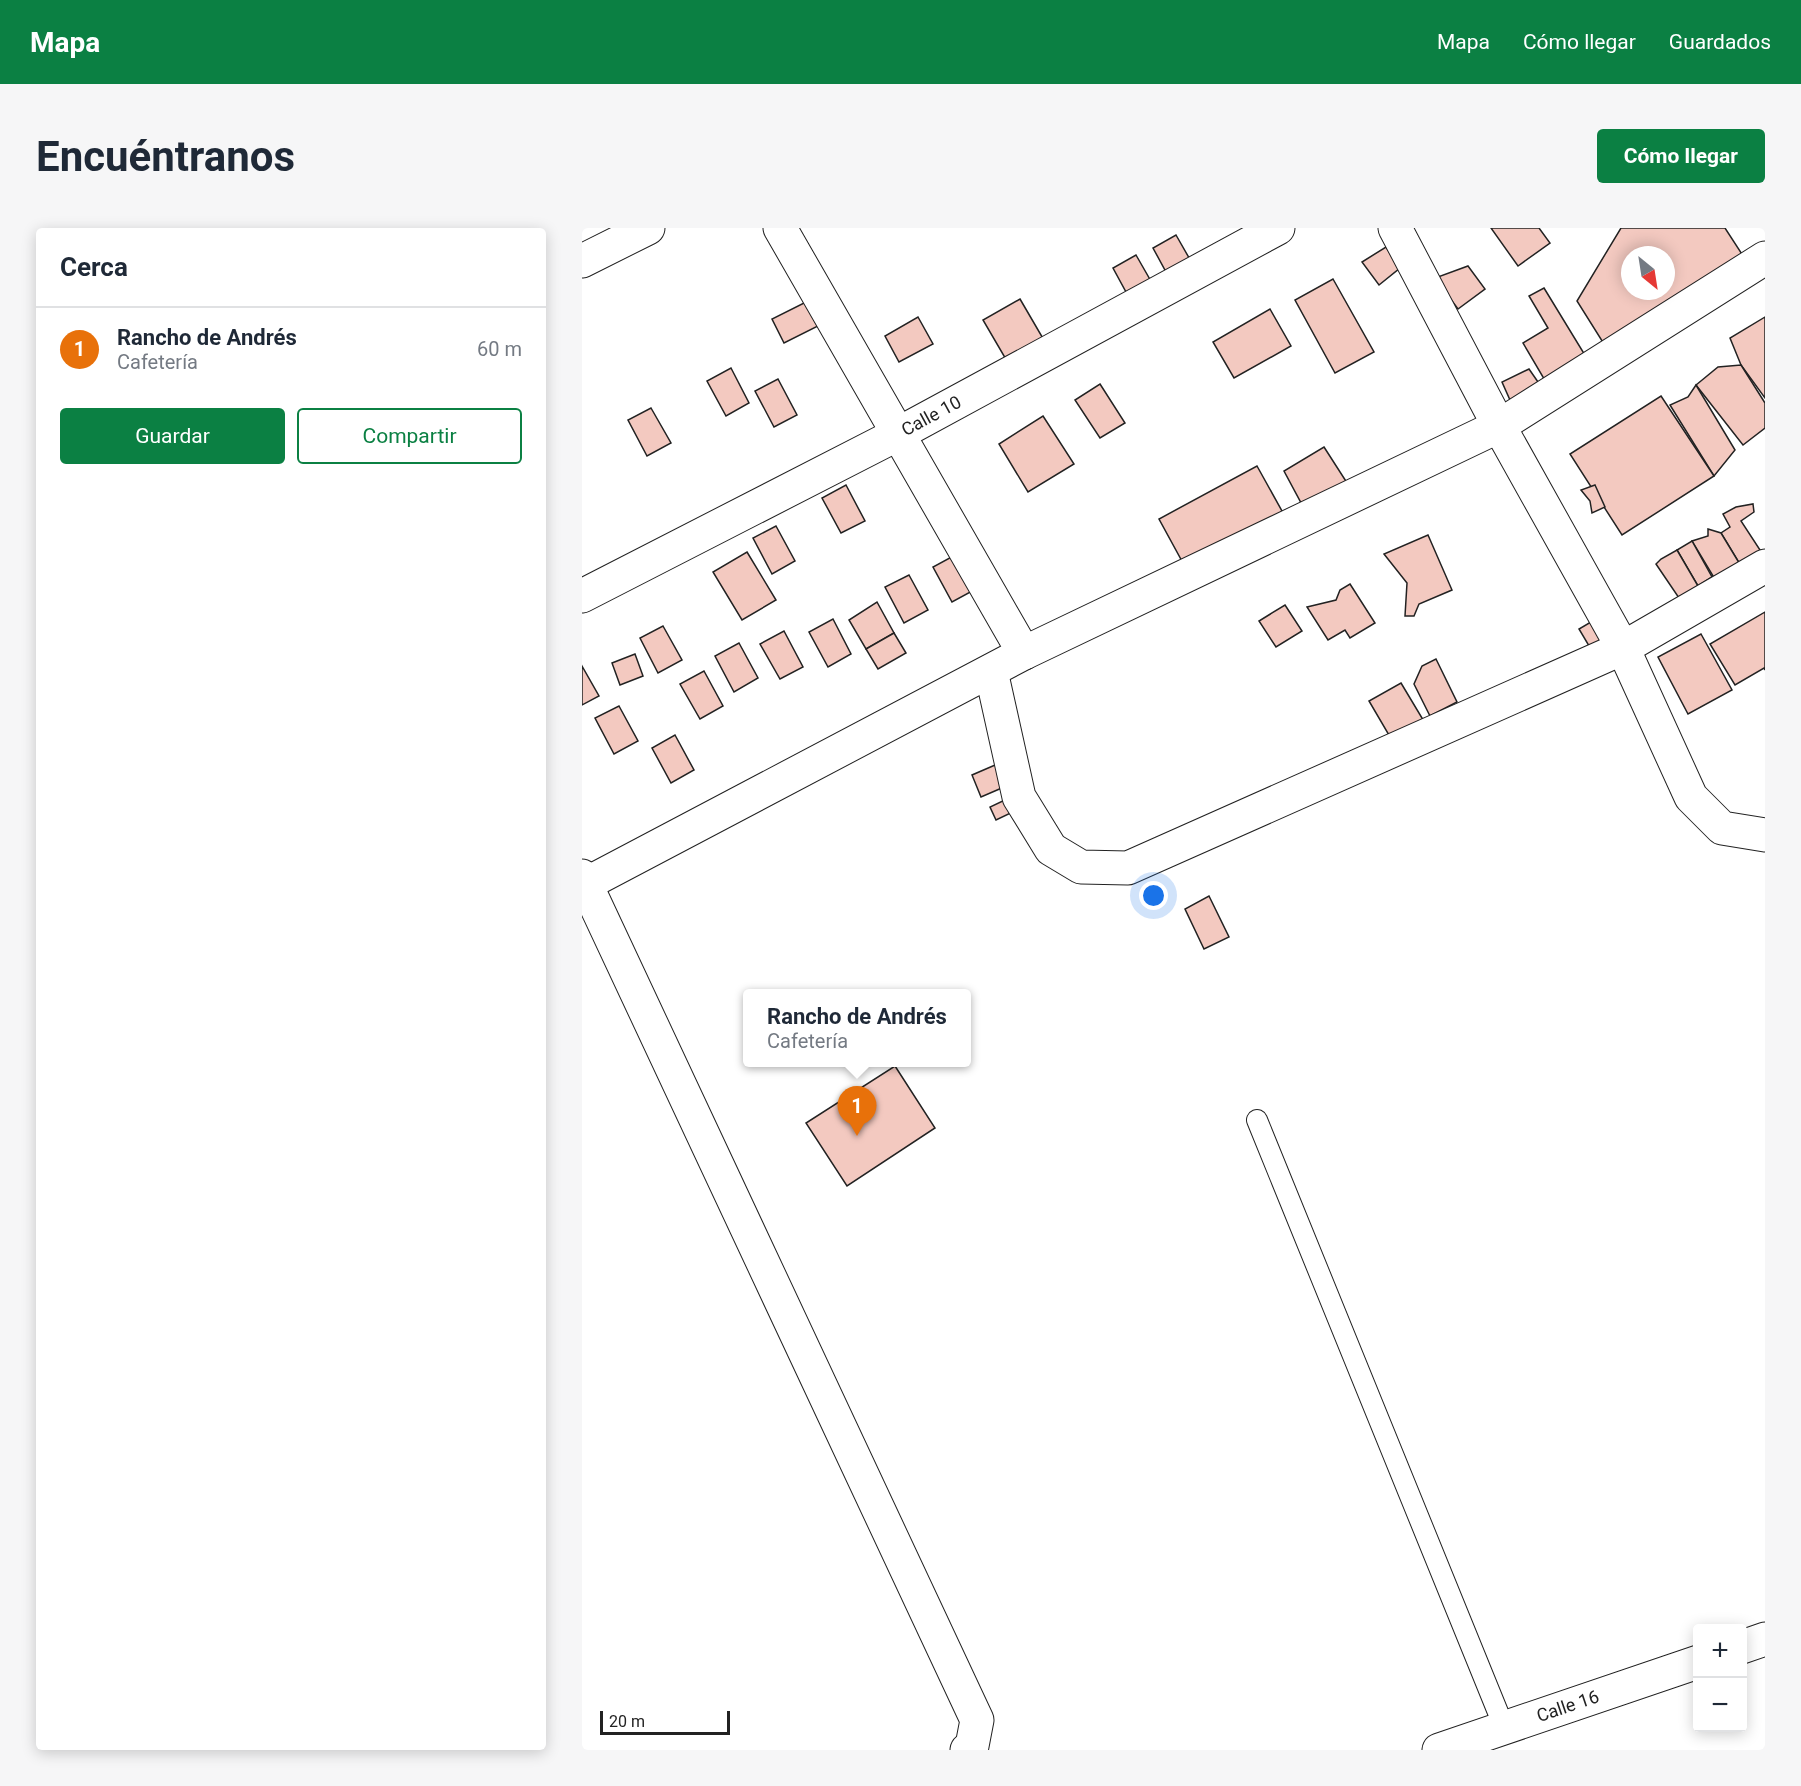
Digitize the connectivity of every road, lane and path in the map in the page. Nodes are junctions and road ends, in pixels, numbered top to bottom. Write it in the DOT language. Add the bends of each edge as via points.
graph roads {
  1 [pos="648,228"];
  2 [pos="780,228"];
  3 [pos="1278,228"];
  4 [pos="1395,228"];
  5 [pos="1765,258"];
  6 [pos="582,261"];
  7 [pos="1499,426"];
  8 [pos="898,435"];
  9 [pos="1765,566"];
  10 [pos="582,596"];
  11 [pos="1623,648"];
  12 [pos="1024,653"];
  13 [pos="991,671"];
  14 [pos="1765,835"];
  15 [pos="584,880"];
  16 [pos="1257,1120"];
  17 [pos="1765,1639"];
  18 [pos="1747,1646"];
  19 [pos="1693,1664"];
  20 [pos="1504,1727"];
  21 [pos="967,1750"];
  22 [pos="1439,1750"];
  1 -- 6 [label="main road"];
  2 -- 8 [label="main road"];
  3 -- 8 [label="main road, Calle 10"];
  4 -- 7 [label="main road"];
  5 -- 7 [label="main road"];
  7 -- 11 [label="main road"];
  7 -- 12 [label="main road"];
  8 -- 10 [label="main road, Calle 10"];
  8 -- 12 [label="main road"];
  9 -- 11 [label="main road"];
  11 -- 13 [label="main road" via="1128,868 1081,867 1051,849 1019,797"];
  11 -- 14 [label="main road" via="1691,797 1722,828"];
  12 -- 13 [label="main road"];
  13 -- 15 [label="main road"];
  15 -- 21 [label="main road" via="976,1720 972,1746"];
  16 -- 20 [label="lane"];
  17 -- 18 [label="main road"];
  19 -- 20 [label="main road, Calle 16"];
  20 -- 22 [label="main road, Calle 16"];
}
